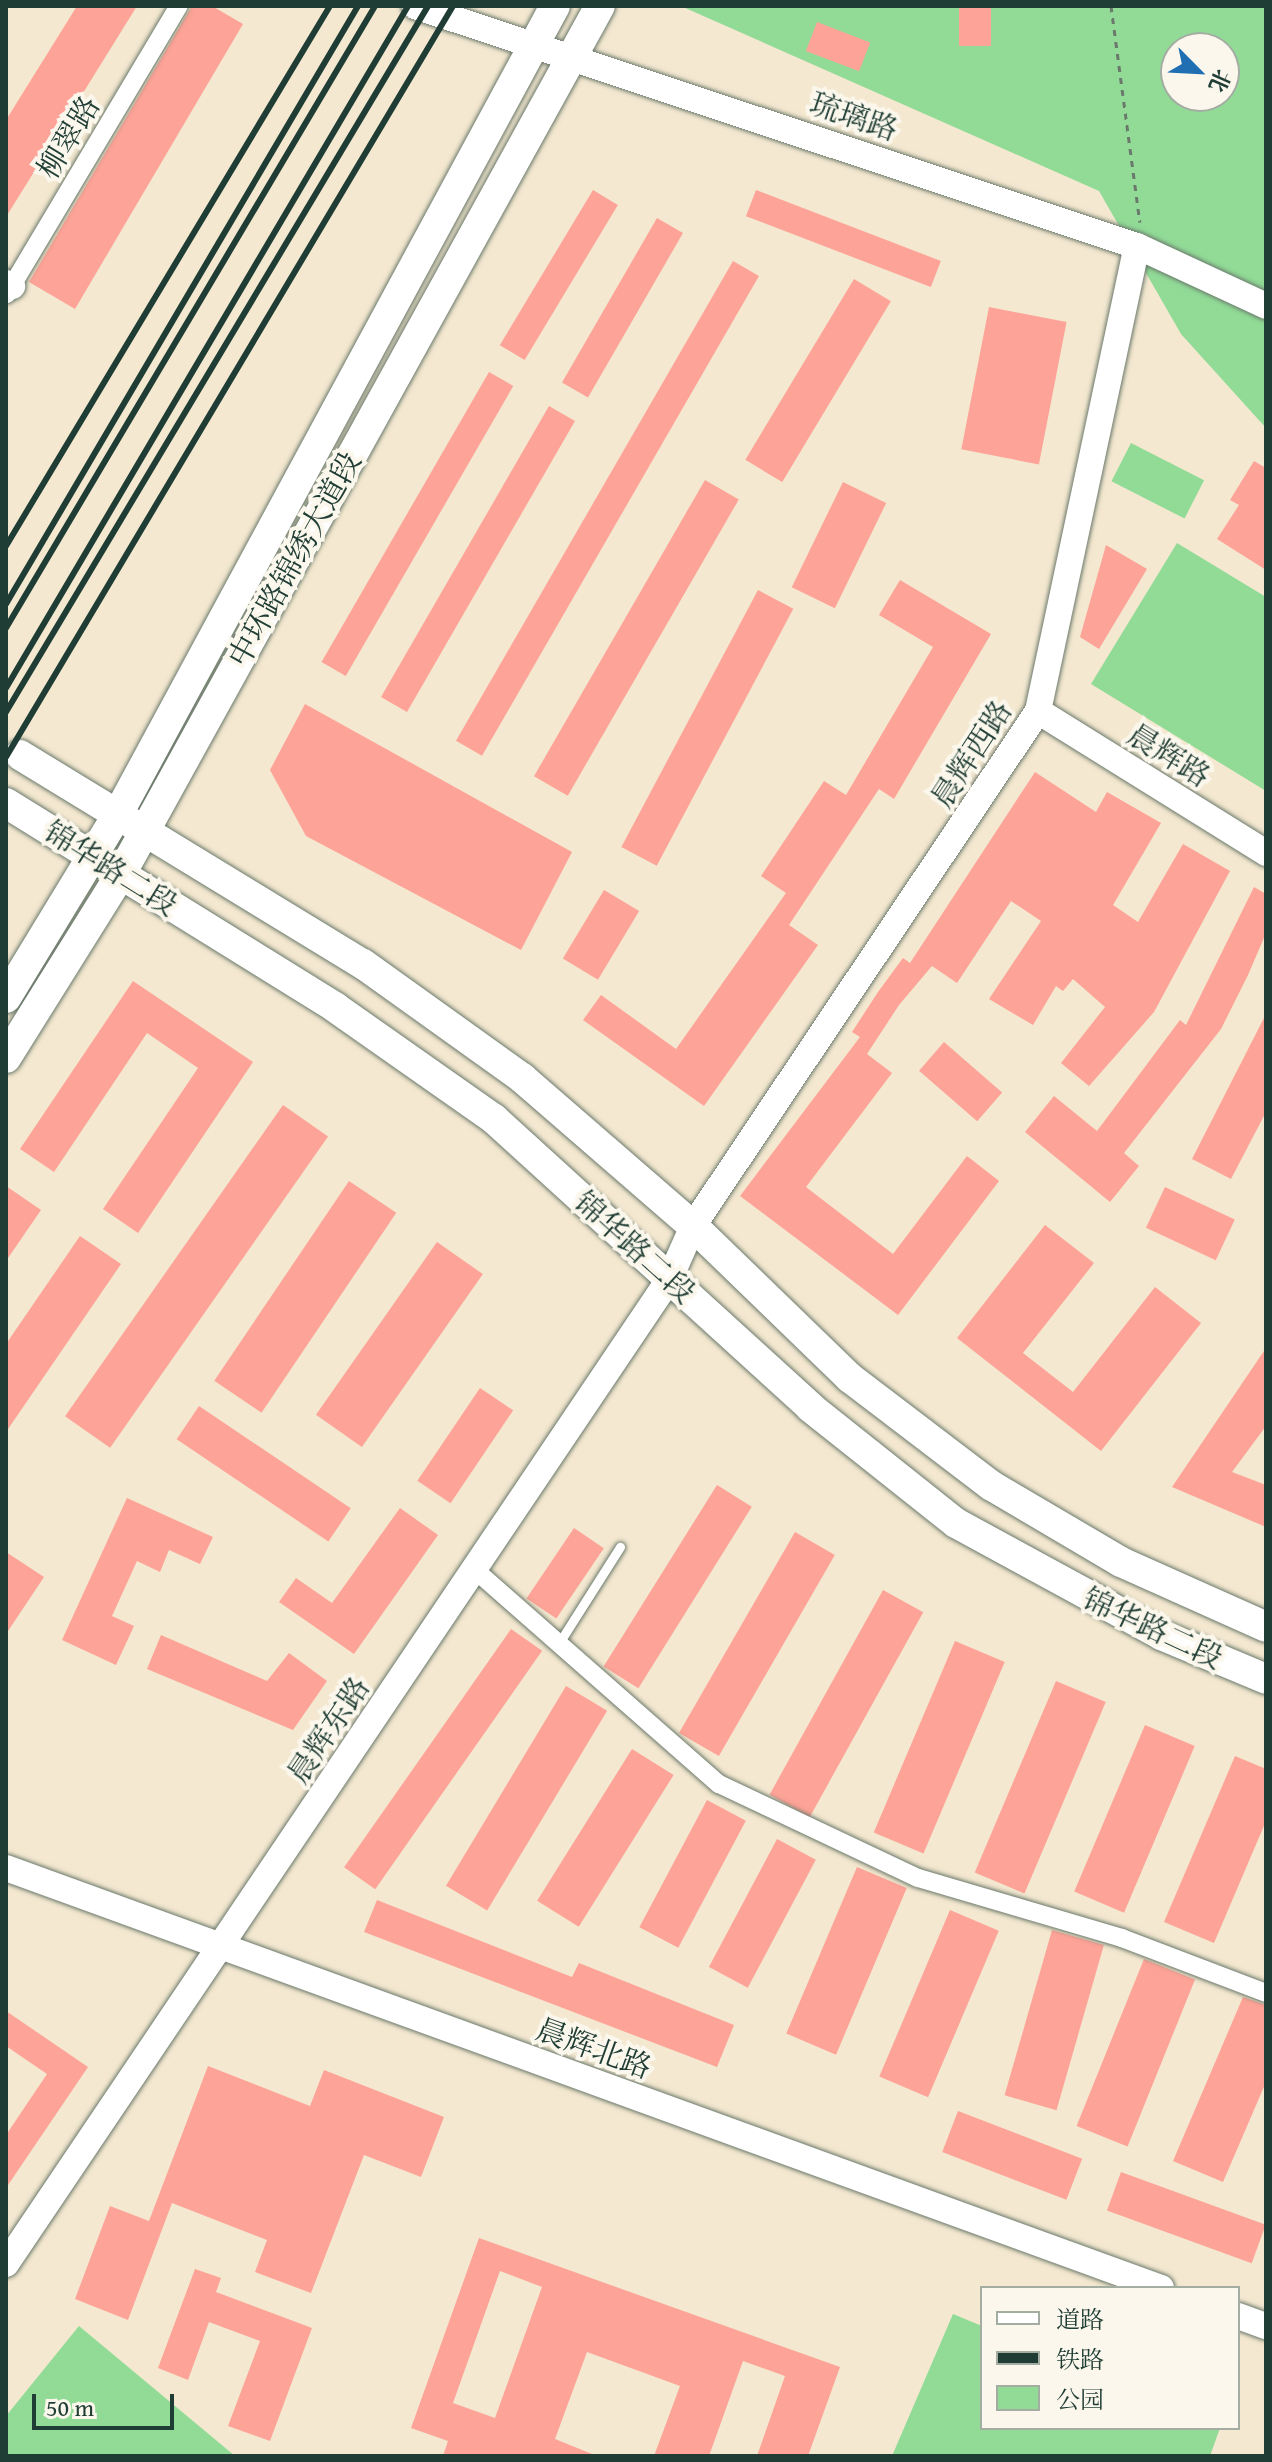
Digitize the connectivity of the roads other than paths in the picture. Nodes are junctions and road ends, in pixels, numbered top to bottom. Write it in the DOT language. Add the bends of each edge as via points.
graph roads {
  1 [pos="179,6"];
  2 [pos="415,6"];
  3 [pos="555,6"];
  4 [pos="600,6"];
  5 [pos="534,43"];
  6 [pos="572,54"];
  7 [pos="1137,246"];
  8 [pos="8,288"];
  9 [pos="1266,306"];
  10 [pos="1038,711"];
  11 [pos="20,755"];
  12 [pos="6,803"];
  13 [pos="119,812"];
  14 [pos="146,828"];
  15 [pos="1266,853"];
  16 [pos="93,857"];
  17 [pos="121,874"];
  18 [pos="6,998"];
  19 [pos="6,1058"];
  20 [pos="693,1226"];
  21 [pos="670,1278"];
  22 [pos="620,1547"];
  23 [pos="474,1569"];
  24 [pos="1266,1627"];
  25 [pos="559,1643"];
  26 [pos="1266,1679"];
  27 [pos="6,1868"];
  28 [pos="220,1947"];
  29 [pos="1266,1993"];
  30 [pos="6,2264"];
  31 [pos="1155,2286"];
  32 [pos="1240,2317"];
  33 [pos="1266,2326"];
  1 -- 8 [label="street, 柳翠路"];
  2 -- 5 [label="street, 琉璃路"];
  3 -- 5 [label="main road, 中环路锦绣大道段"];
  4 -- 6 [label="main road, 中环路锦绣大道段"];
  5 -- 6 [label="street, 琉璃路"];
  5 -- 13 [label="main road, 中环路锦绣大道段"];
  6 -- 7 [label="street, 琉璃路"];
  6 -- 14 [label="main road, 中环路锦绣大道段"];
  7 -- 9 [label="street, 琉璃路"];
  7 -- 10 [label="street, 晨辉西路"];
  10 -- 15 [label="street, 晨辉路"];
  10 -- 20 [label="street, 晨辉西路"];
  11 -- 13 [label="main road, 锦华路二段"];
  12 -- 16 [label="main road, 锦华路二段"];
  13 -- 14 [label="main road, 锦华路二段"];
  13 -- 16 [label="main road, 中环路锦绣大道段"];
  14 -- 17 [label="main road, 中环路锦绣大道段"];
  14 -- 20 [label="main road, 锦华路二段" via="363,964 522,1078"];
  16 -- 17 [label="main road, 锦华路二段"];
  16 -- 18 [label="main road, 中环路锦绣大道段"];
  17 -- 19 [label="main road, 中环路锦绣大道段"];
  17 -- 21 [label="main road, 锦华路二段" via="336,1008 494,1119"];
  20 -- 21 [label="street, 晨辉东路"];
  20 -- 24 [label="main road, 锦华路二段" via="850,1378 992,1486 1121,1562"];
  21 -- 23 [label="street, 晨辉东路"];
  21 -- 26 [label="main road, 锦华路二段" via="810,1407 956,1523 1148,1629"];
  22 -- 25 [label="lane"];
  23 -- 25 [label="street"];
  23 -- 28 [label="street, 晨辉东路"];
  25 -- 29 [label="street" via="719,1784 918,1878 1122,1938"];
  27 -- 28 [label="street, 晨辉北路"];
  28 -- 30 [label="street, 晨辉东路"];
  28 -- 31 [label="street, 晨辉北路"];
  32 -- 33 [label="street"];
}
